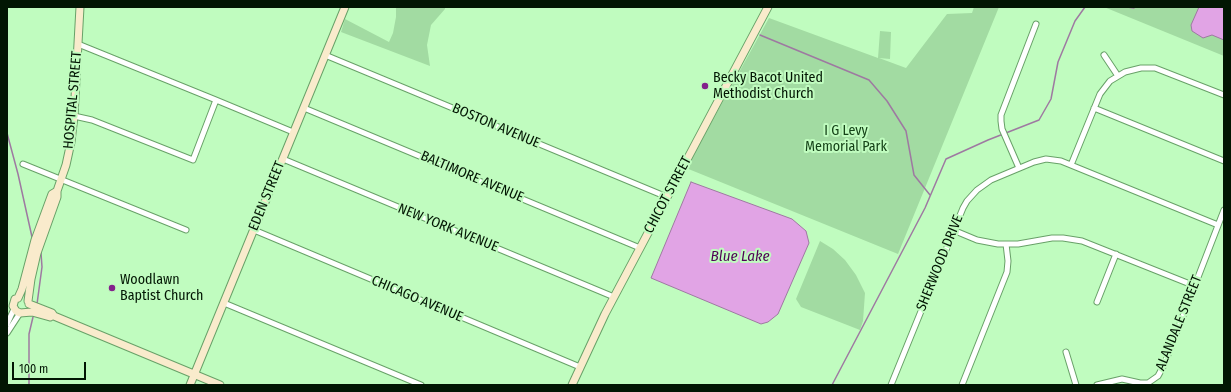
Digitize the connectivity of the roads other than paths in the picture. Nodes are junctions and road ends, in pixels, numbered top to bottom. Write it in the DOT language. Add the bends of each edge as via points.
graph roads {
  1 [pos="80,7"];
  2 [pos="345,7"];
  3 [pos="768,7"];
  4 [pos="1036,24"];
  5 [pos="78,44"];
  6 [pos="325,55"];
  7 [pos="1104,55"];
  8 [pos="1118,76"];
  9 [pos="1224,95"];
  10 [pos="216,100"];
  11 [pos="304,108"];
  12 [pos="1094,108"];
  13 [pos="74,116"];
  14 [pos="293,132"];
  15 [pos="282,159"];
  16 [pos="1224,161"];
  17 [pos="23,164"];
  18 [pos="1071,165"];
  19 [pos="1019,168"];
  20 [pos="61,180"];
  21 [pos="57,191"];
  22 [pos="667,197"];
  23 [pos="1224,210"];
  24 [pos="1218,225"];
  25 [pos="186,230"];
  26 [pos="254,230"];
  27 [pos="954,230"];
  28 [pos="1006,244"];
  29 [pos="640,248"];
  30 [pos="1116,254"];
  31 [pos="1194,286"];
  32 [pos="614,297"];
  33 [pos="7,298"];
  34 [pos="28,302"];
  35 [pos="1097,302"];
  36 [pos="13,303"];
  37 [pos="224,303"];
  38 [pos="23,312"];
  39 [pos="54,316"];
  40 [pos="7,324"];
  41 [pos="7,333"];
  42 [pos="1066,352"];
  43 [pos="580,367"];
  44 [pos="194,374"];
  45 [pos="190,385"];
  46 [pos="220,385"];
  47 [pos="421,385"];
  48 [pos="572,385"];
  49 [pos="891,385"];
  50 [pos="962,385"];
  51 [pos="1076,385"];
  52 [pos="1097,385"];
  1 -- 5 [label="street, HOSPITAL STREET"];
  2 -- 6 [label="street, EDEN STREET"];
  3 -- 22 [label="street, CHICOT STREET"];
  4 -- 19 [label="street" via="1001,115 1002,129"];
  5 -- 10 [label="street"];
  5 -- 13 [label="street, HOSPITAL STREET"];
  6 -- 11 [label="street, EDEN STREET"];
  6 -- 22 [label="street, BOSTON AVENUE"];
  7 -- 8 [label="street"];
  8 -- 9 [label="street" via="1132,69 1155,68"];
  8 -- 12 [label="street" via="1106,84"];
  10 -- 13 [label="street" via="193,160 92,120"];
  10 -- 14 [label="street"];
  11 -- 14 [label="street, EDEN STREET"];
  11 -- 29 [label="street, BALTIMORE AVENUE"];
  12 -- 16 [label="street"];
  12 -- 18 [label="street"];
  13 -- 20 [label="street, HOSPITAL STREET" via="71,142"];
  14 -- 15 [label="street, EDEN STREET"];
  15 -- 26 [label="street, EDEN STREET"];
  15 -- 32 [label="street, NEW YORK AVENUE"];
  17 -- 20 [label="street"];
  18 -- 19 [label="street, SHERWOOD DRIVE" via="1046,159"];
  18 -- 24 [label="street, SHERWOOD DRIVE"];
  19 -- 27 [label="street, SHERWOOD DRIVE" via="990,180 977,190 967,201"];
  20 -- 21 [label="street, HOSPITAL STREET"];
  20 -- 25 [label="street"];
  21 -- 34 [label="street, HOSPITAL STREET" via="37,253"];
  21 -- 36 [label="street, HOSPITAL STREET" via="52,194 35,240 22,289"];
  22 -- 29 [label="street, CHICOT STREET"];
  23 -- 24 [label="street, ALANDALE STREET"];
  24 -- 31 [label="street, ALANDALE STREET"];
  26 -- 37 [label="street, EDEN STREET"];
  26 -- 43 [label="street, CHICAGO AVENUE"];
  27 -- 28 [label="street" via="988,243"];
  27 -- 49 [label="street, SHERWOOD DRIVE"];
  28 -- 30 [label="street" via="1063,238 1082,241"];
  28 -- 50 [label="street" via="1007,272"];
  29 -- 32 [label="street, CHICOT STREET"];
  30 -- 31 [label="street"];
  30 -- 35 [label="street"];
  31 -- 52 [label="street, ALANDALE STREET" via="1158,376 1148,383 1122,379"];
  32 -- 43 [label="street, CHICOT STREET"];
  33 -- 36 [label="street"];
  34 -- 36 [label="street" via="24,298"];
  34 -- 38 [label="street, HOSPITAL STREET" via="28,308"];
  34 -- 39 [label="street"];
  36 -- 38 [label="street"];
  36 -- 40 [label="street, HOSPITAL STREET"];
  37 -- 44 [label="street, EDEN STREET"];
  37 -- 47 [label="street"];
  38 -- 39 [label="street" via="51,318"];
  38 -- 41 [label="street"];
  39 -- 44 [label="street"];
  42 -- 51 [label="street"];
  43 -- 48 [label="street, CHICOT STREET"];
  44 -- 45 [label="street, EDEN STREET"];
  44 -- 46 [label="street"];
}
